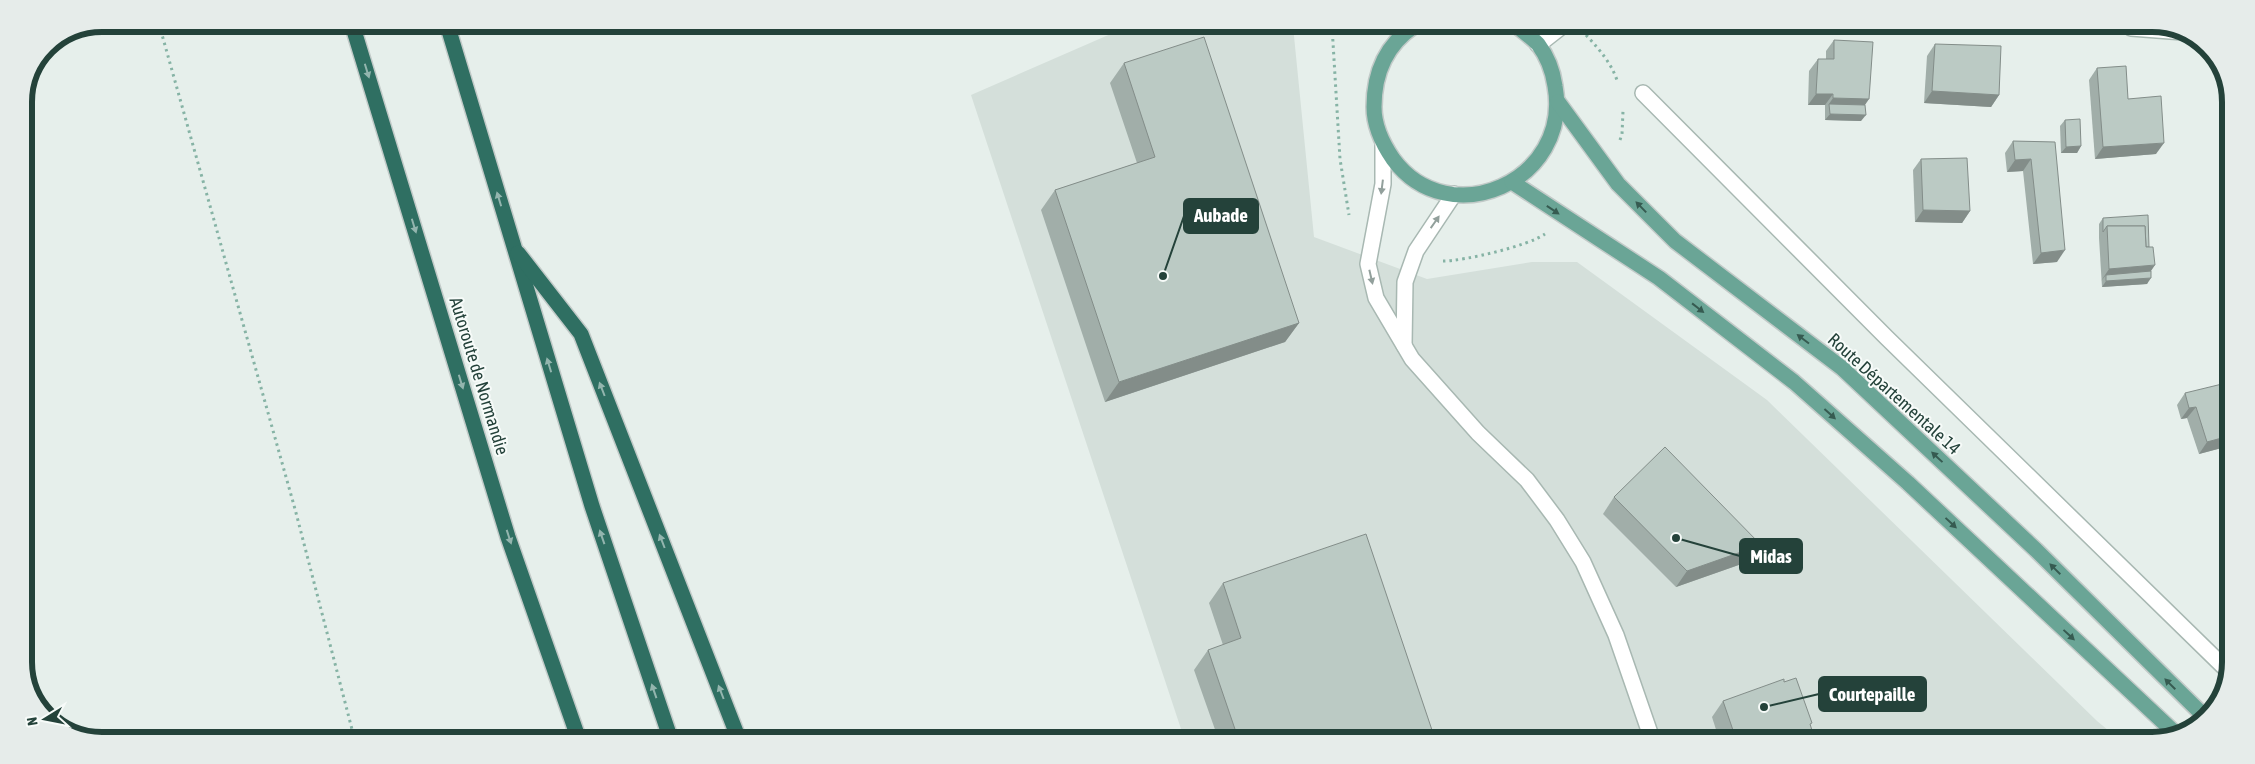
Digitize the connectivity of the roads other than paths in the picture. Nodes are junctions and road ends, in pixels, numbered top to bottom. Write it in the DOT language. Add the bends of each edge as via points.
graph roads {
  1 [pos="354,32"];
  2 [pos="449,32"];
  3 [pos="1404,32"];
  4 [pos="1524,32"];
  5 [pos="1555,32"];
  6 [pos="1538,45"];
  7 [pos="1643,93"];
  8 [pos="1558,102"];
  9 [pos="1383,144"];
  10 [pos="1512,182"];
  11 [pos="1454,194"];
  12 [pos="513,246"];
  13 [pos="1404,346"];
  14 [pos="2222,665"];
  15 [pos="2200,712"];
  16 [pos="2171,729"];
  17 [pos="576,732"];
  18 [pos="668,732"];
  19 [pos="736,732"];
  20 [pos="1650,732"];
  1 -- 17 [label="highway, Autoroute de Normandie, one-way" via="508,537"];
  12 -- 2 [label="highway, one-way"];
  3 -- 9 [label="main road" via="1385,57 1374,85 1374,116"];
  4 -- 6 [label="main road"];
  5 -- 6 [label="street"];
  6 -- 8 [label="main road" via="1553,72"];
  7 -- 14 [label="street" via="1894,345"];
  8 -- 10 [label="main road" via="1553,132 1543,152 1530,170"];
  15 -- 8 [label="main road, Route Départementale 14, one-way" via="2036,550 1842,368 1675,241 1618,184"];
  9 -- 11 [label="main road" via="1401,169 1426,186"];
  9 -- 13 [label="street, one-way" via="1383,184 1368,264 1376,298"];
  10 -- 11 [label="main road" via="1484,193"];
  10 -- 16 [label="main road, one-way" via="1659,278 1794,382 1908,483"];
  13 -- 11 [label="street, one-way" via="1405,282 1416,251"];
  18 -- 12 [label="highway, one-way" via="592,506"];
  19 -- 12 [label="highway, one-way" via="581,334"];
  13 -- 20 [label="street" via="1478,433 1527,480 1557,520 1583,562 1616,635"];
}
